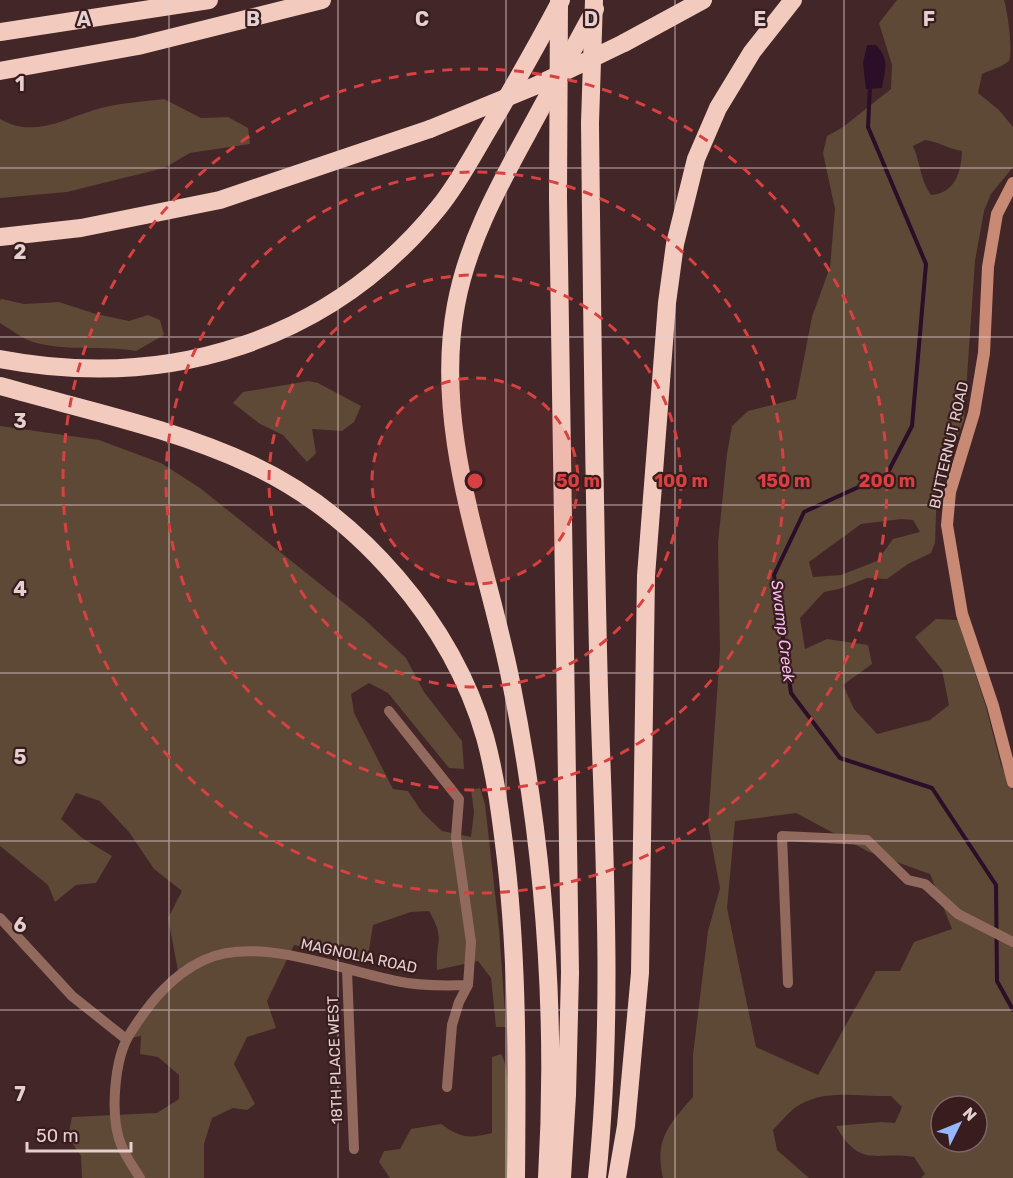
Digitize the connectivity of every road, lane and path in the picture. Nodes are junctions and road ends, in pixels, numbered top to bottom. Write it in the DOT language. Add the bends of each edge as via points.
graph roads {
  1 [pos="209,0"];
  2 [pos="322,0"];
  3 [pos="560,0"];
  4 [pos="587,0"];
  5 [pos="594,0"];
  6 [pos="600,0"];
  7 [pos="703,0"];
  8 [pos="793,0"];
  9 [pos="0,32"];
  10 [pos="0,71"];
  11 [pos="590,123"];
  12 [pos="1013,183"];
  13 [pos="0,237"];
  14 [pos="0,359"];
  15 [pos="0,386"];
  16 [pos="389,711"];
  17 [pos="1012,774"];
  18 [pos="0,918"];
  19 [pos="1013,942"];
  20 [pos="347,970"];
  21 [pos="788,983"];
  22 [pos="468,985"];
  23 [pos="126,1039"];
  24 [pos="447,1088"];
  25 [pos="354,1149"];
  26 [pos="140,1178"];
  27 [pos="516,1178"];
  28 [pos="547,1178"];
  29 [pos="562,1178"];
  30 [pos="597,1178"];
  31 [pos="617,1178"];
  1 -- 9 [label="highway"];
  2 -- 10 [label="highway" via="149,43"];
  3 -- 14 [label="highway" via="441,205 398,252 333,302 276,333 235,350 198,359 87,369"];
  3 -- 29 [label="highway, bridge" via="558,197 570,974"];
  4 -- 11 [label="highway, bridge"];
  5 -- 11 [label="highway, bridge"];
  6 -- 28 [label="highway" via="474,240 455,307 452,338 453,421 460,465 510,678 534,816 551,1020"];
  7 -- 13 [label="highway, bridge" via="535,86 430,129 220,200 81,228"];
  8 -- 31 [label="highway" via="752,51 718,108 696,159 675,244 646,576 640,973 626,1126"];
  11 -- 30 [label="highway" via="607,974 604,1108"];
  12 -- 17 [label="street, BUTTERNUT ROAD" via="997,214 988,267 984,353 974,413 950,492 947,525 963,614"];
  15 -- 27 [label="highway" via="179,437 255,466 325,510 354,535 423,613 470,698 496,783 512,910 518,1043"];
  16 -- 22 [label="street" via="459,799 456,837 471,942"];
  18 -- 23 [label="street" via="72,996"];
  19 -- 21 [label="street" via="958,914 925,884 908,880 867,840 782,837"];
  20 -- 22 [label="street, MAGNOLIA ROAD" via="433,986"];
  20 -- 23 [label="street, MAGNOLIA ROAD" via="265,951 205,959 152,999"];
  20 -- 25 [label="street, 18TH PLACE WEST"];
  22 -- 24 [label="street" via="455,1013"];
  23 -- 26 [label="street, MAGNOLIA ROAD" via="114,1113 121,1145"];
}
